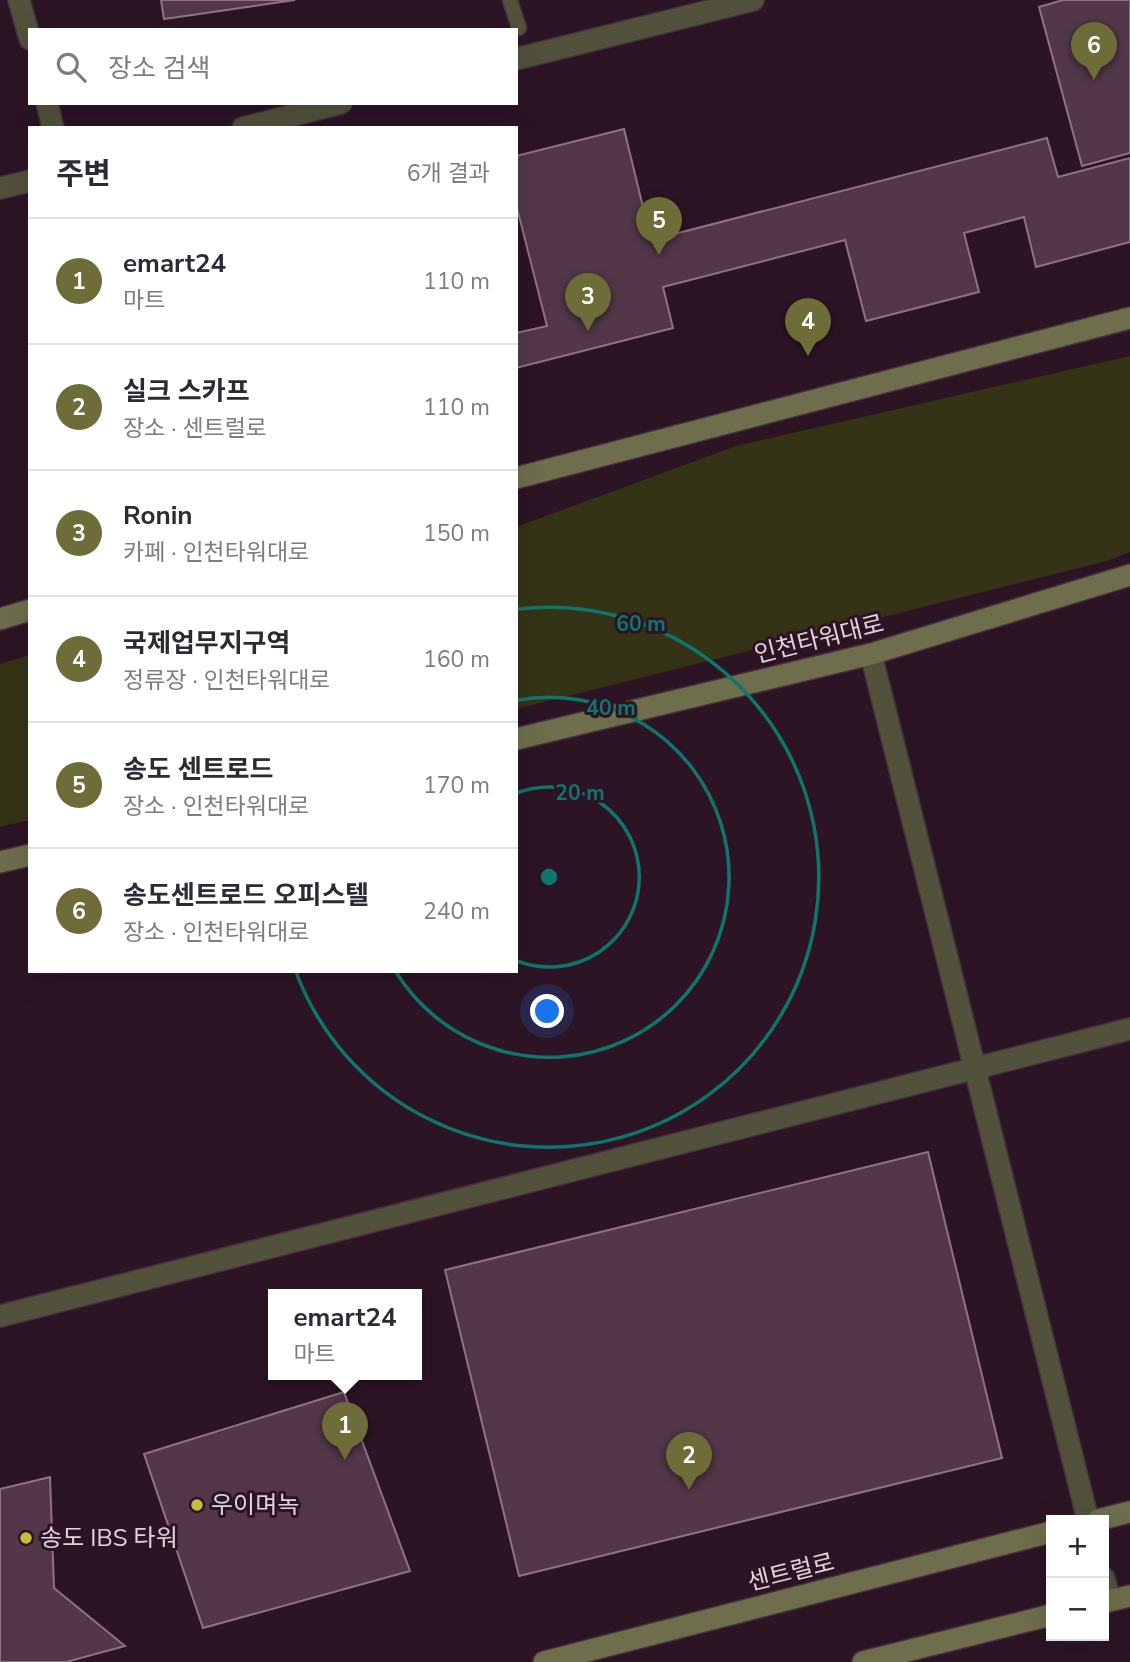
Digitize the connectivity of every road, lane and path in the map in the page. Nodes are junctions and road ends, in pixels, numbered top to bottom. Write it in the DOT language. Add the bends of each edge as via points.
graph roads {
  1 [pos="19,0"];
  2 [pos="510,0"];
  3 [pos="753,0"];
  4 [pos="519,28"];
  5 [pos="28,32"];
  6 [pos="518,59"];
  7 [pos="47,105"];
  8 [pos="333,105"];
  9 [pos="53,126"];
  10 [pos="251,126"];
  11 [pos="28,181"];
  12 [pos="0,188"];
  13 [pos="1130,318"];
  14 [pos="518,477"];
  15 [pos="1130,575"];
  16 [pos="28,611"];
  17 [pos="0,619"];
  18 [pos="871,654"];
  19 [pos="518,739"];
  20 [pos="28,855"];
  21 [pos="0,862"];
  22 [pos="1130,1029"];
  23 [pos="973,1068"];
  24 [pos="0,1316"];
  25 [pos="1130,1512"];
  26 [pos="1087,1515"];
  27 [pos="1109,1517"];
  28 [pos="1046,1533"];
  29 [pos="1046,1616"];
  30 [pos="544,1662"];
  31 [pos="863,1662"];
  1 -- 5 [label="street"];
  2 -- 4 [label="lane"];
  3 -- 6 [label="street"];
  7 -- 9 [label="street"];
  8 -- 10 [label="street"];
  11 -- 12 [label="street"];
  13 -- 14 [label="main road"];
  15 -- 18 [label="main road, 인천타워대로"];
  16 -- 17 [label="main road"];
  18 -- 19 [label="main road, 인천타워대로"];
  18 -- 23 [label="street"];
  20 -- 21 [label="main road"];
  22 -- 23 [label="street"];
  23 -- 24 [label="street"];
  23 -- 26 [label="street"];
  25 -- 27 [label="main road"];
  28 -- 30 [label="main road, 센트럴로"];
  29 -- 31 [label="main road"];
}
